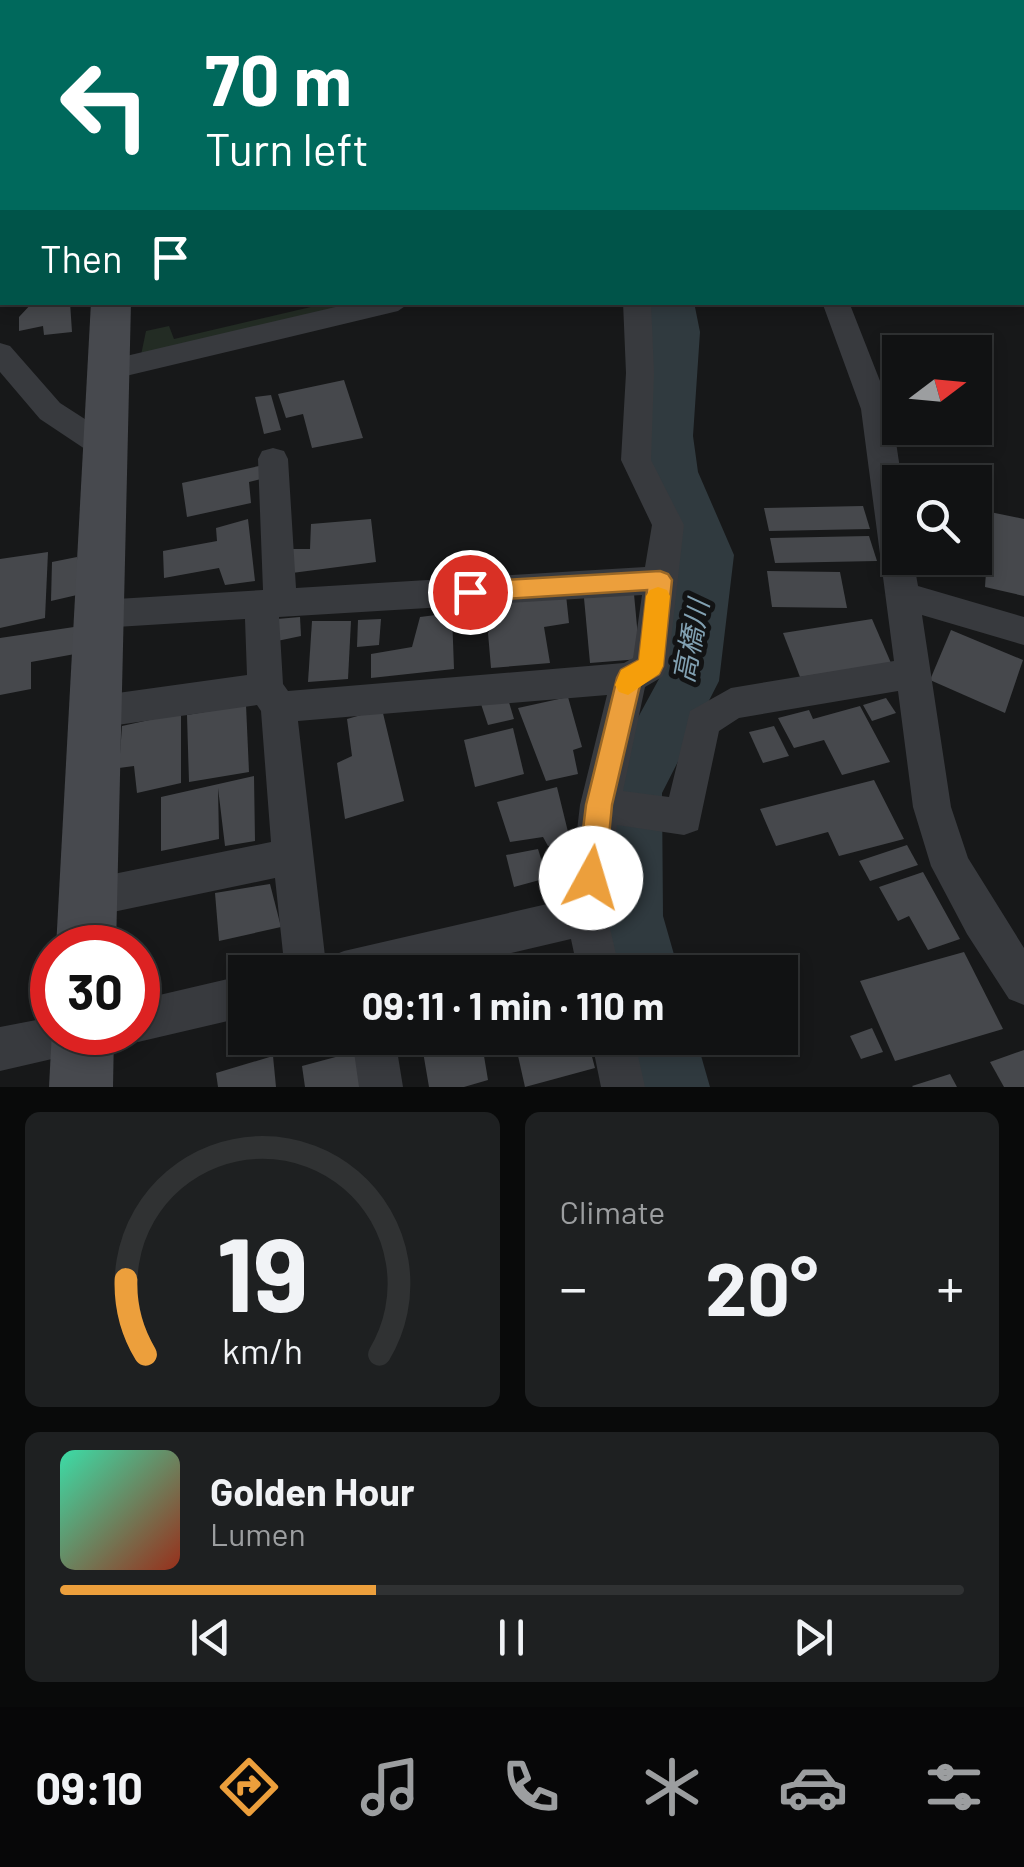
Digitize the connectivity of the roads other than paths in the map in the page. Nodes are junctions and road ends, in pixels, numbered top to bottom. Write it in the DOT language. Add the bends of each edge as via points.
graph roads {
  1 [pos="111,305"];
  2 [pos="385,305"];
  3 [pos="637,305"];
  4 [pos="836,305"];
  5 [pos="0,353"];
  6 [pos="110,370"];
  7 [pos="108,448"];
  8 [pos="273,459"];
  9 [pos="660,580"];
  10 [pos="904,596"];
  11 [pos="271,604"];
  12 [pos="100,614"];
  13 [pos="1024,631"];
  14 [pos="914,673"];
  15 [pos="630,678"];
  16 [pos="272,697"];
  17 [pos="96,712"];
  18 [pos="599,805"];
  19 [pos="292,856"];
  20 [pos="587,915"];
  21 [pos="88,922"];
  22 [pos="304,955"];
  23 [pos="423,955"];
  24 [pos="595,955"];
  25 [pos="1024,984"];
  26 [pos="228,1001"];
  27 [pos="160,1022"];
  28 [pos="30,1047"];
  29 [pos="0,1050"];
  30 [pos="376,1055"];
  31 [pos="617,1055"];
  32 [pos="381,1087"];
  33 [pos="624,1087"];
  1 -- 6 [label="street"];
  2 -- 6 [label="street"];
  3 -- 9 [label="street" via="636,460 668,525"];
  4 -- 10 [label="street" via="876,409"];
  5 -- 7 [label="street" via="50,411"];
  6 -- 7 [label="street"];
  7 -- 12 [label="street"];
  8 -- 11 [label="street"];
  9 -- 11 [label="street"];
  9 -- 15 [label="street" via="650,666"];
  10 -- 13 [label="street"];
  10 -- 14 [label="street"];
  11 -- 12 [label="street"];
  11 -- 16 [label="street"];
  12 -- 17 [label="street"];
  14 -- 18 [label="street" via="731,704 704,722 684,817"];
  14 -- 25 [label="street" via="932,807 951,866"];
  15 -- 16 [label="street"];
  15 -- 18 [label="street"];
  16 -- 17 [label="street"];
  16 -- 19 [label="street"];
  17 -- 21 [label="street"];
  18 -- 20 [label="street"];
  19 -- 21 [label="street"];
  19 -- 22 [label="street"];
  20 -- 23 [label="street"];
  20 -- 24 [label="street"];
  26 -- 27 [label="street"];
  28 -- 29 [label="street"];
  30 -- 32 [label="street"];
  31 -- 33 [label="street"];
}
